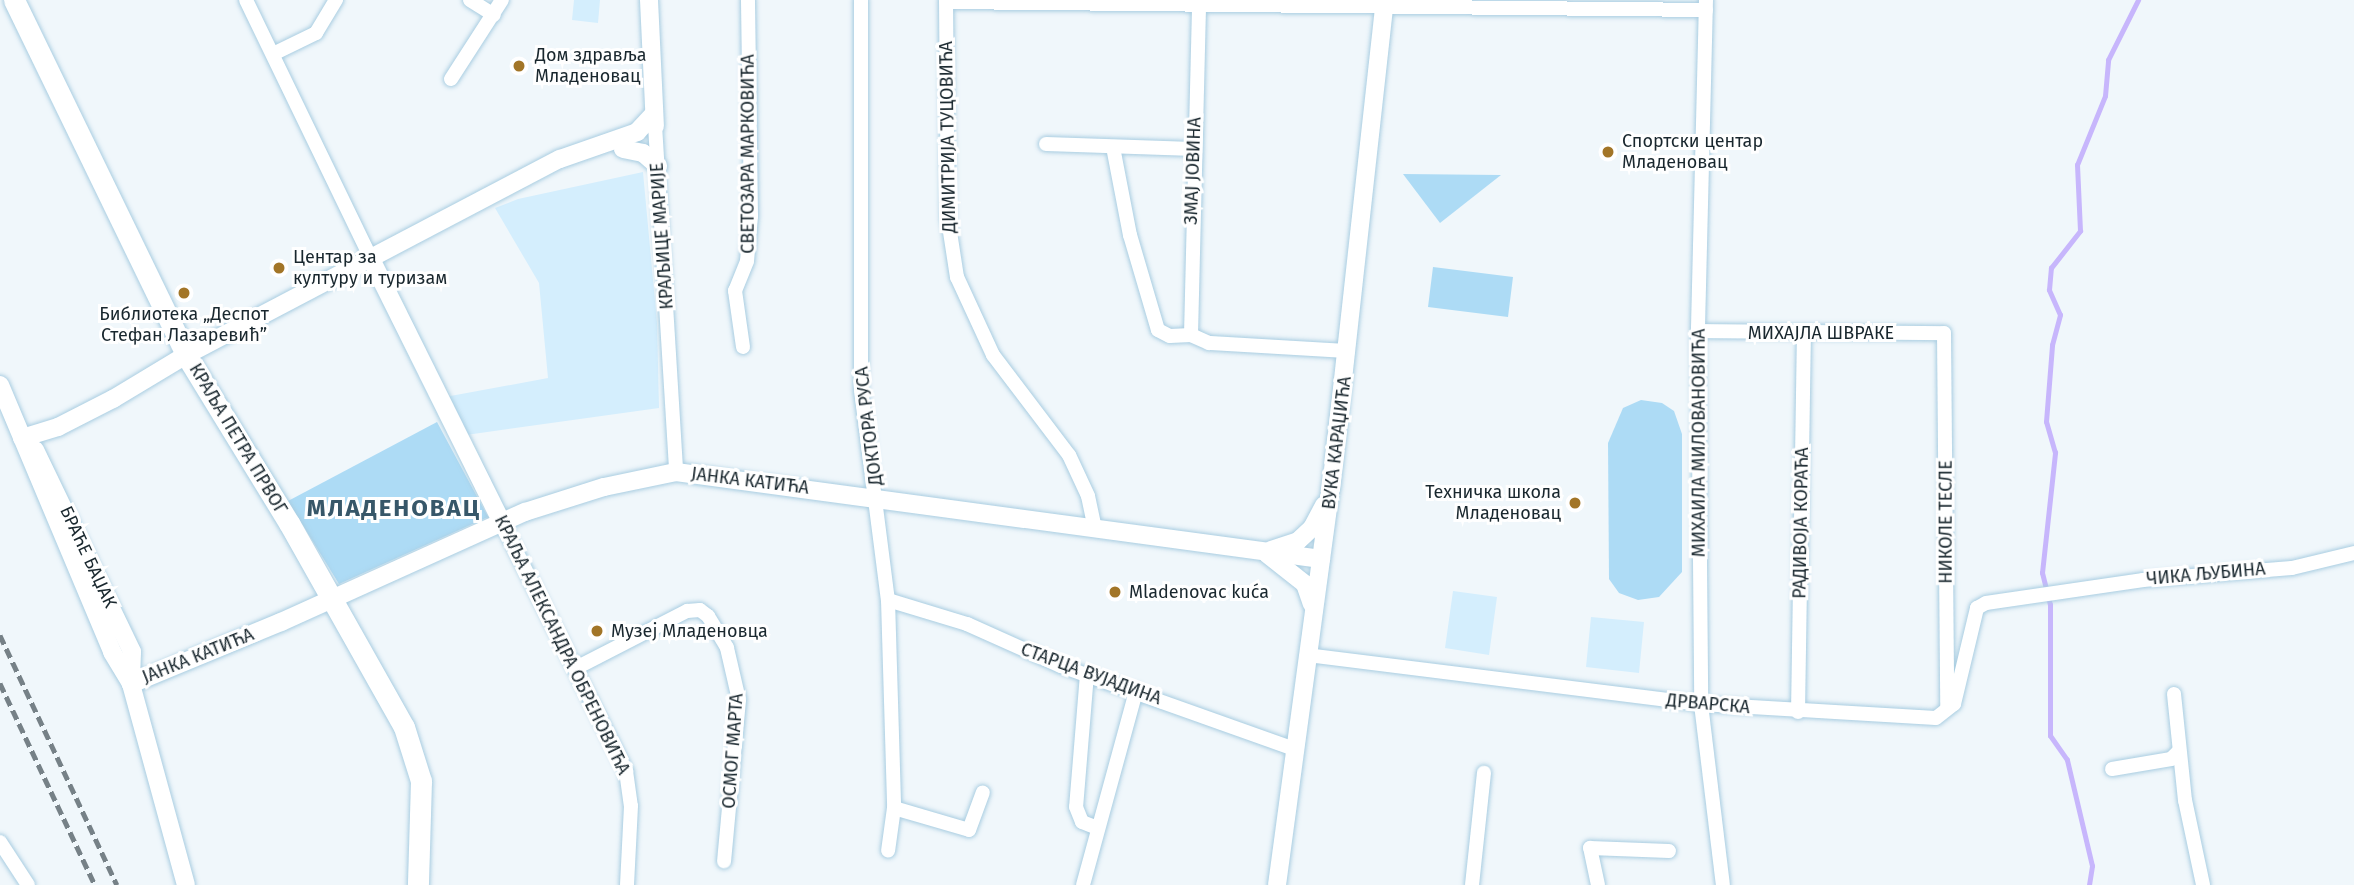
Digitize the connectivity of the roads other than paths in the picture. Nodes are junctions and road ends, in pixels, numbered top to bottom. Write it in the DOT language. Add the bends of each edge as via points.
graph roads {
  1 [pos="15,0"];
  2 [pos="246,0"];
  3 [pos="336,0"];
  4 [pos="470,0"];
  5 [pos="502,0"];
  6 [pos="649,0"];
  7 [pos="748,0"];
  8 [pos="861,0"];
  9 [pos="946,1"];
  10 [pos="1385,2"];
  11 [pos="1706,5"];
  12 [pos="1199,6"];
  13 [pos="494,15"];
  14 [pos="273,54"];
  15 [pos="451,79"];
  16 [pos="654,120"];
  17 [pos="1046,144"];
  18 [pos="1113,147"];
  19 [pos="623,149"];
  20 [pos="1194,149"];
  21 [pos="658,166"];
  22 [pos="536,176"];
  23 [pos="371,259"];
  24 [pos="1698,331"];
  25 [pos="1944,332"];
  26 [pos="1804,334"];
  27 [pos="1191,335"];
  28 [pos="743,347"];
  29 [pos="1348,351"];
  30 [pos="186,355"];
  31 [pos="0,385"];
  32 [pos="22,438"];
  33 [pos="677,472"];
  34 [pos="1331,488"];
  35 [pos="878,499"];
  36 [pos="501,522"];
  37 [pos="1095,529"];
  38 [pos="1264,552"];
  39 [pos="2354,553"];
  40 [pos="1321,559"];
  41 [pos="332,597"];
  42 [pos="888,600"];
  43 [pos="1314,610"];
  44 [pos="1307,656"];
  45 [pos="576,668"];
  46 [pos="1087,674"];
  47 [pos="131,684"];
  48 [pos="1136,691"];
  49 [pos="2174,694"];
  50 [pos="1701,704"];
  51 [pos="1947,711"];
  52 [pos="1798,712"];
  53 [pos="1294,749"];
  54 [pos="2179,751"];
  55 [pos="2112,769"];
  56 [pos="1484,773"];
  57 [pos="983,792"];
  58 [pos="894,808"];
  59 [pos="1098,828"];
  60 [pos="0,842"];
  61 [pos="888,851"];
  62 [pos="1670,851"];
  63 [pos="724,861"];
  64 [pos="28,885"];
  65 [pos="186,885"];
  66 [pos="418,885"];
  67 [pos="627,885"];
  68 [pos="1083,885"];
  69 [pos="1277,885"];
  70 [pos="1472,885"];
  71 [pos="1598,885"];
  72 [pos="1723,885"];
  73 [pos="2203,885"];
  1 -- 30 [label="main road, КРАЉА ПЕТРА ПРВОГ"];
  2 -- 14 [label="street, КРАЉА АЛЕКСАНДРА ОБРЕНОВИЋА"];
  3 -- 14 [label="street" via="316,33"];
  4 -- 13 [label="street"];
  5 -- 13 [label="street"];
  6 -- 16 [label="street, КРАЉИЦЕ МАРИЈЕ"];
  7 -- 28 [label="street, СВЕТОЗАРА МАРКОВИЋА" via="751,216 747,261 735,291"];
  8 -- 35 [label="street, ДОКТОРА РУСА" via="861,390"];
  9 -- 12 [label="street"];
  9 -- 37 [label="street, ДИМИТРИЈА ТУЦОВИЋА" via="948,219 959,284 993,355 1069,455 1088,496"];
  10 -- 11 [label="street"];
  10 -- 12 [label="street"];
  10 -- 29 [label="street, ВУКА КАРАЏИЋА"];
  11 -- 24 [label="street, МИХАИЛА МИЛОВАНОВИЋА"];
  12 -- 20 [label="street, ЗМАЈ ЈОВИНА"];
  13 -- 15 [label="street"];
  14 -- 23 [label="street, КРАЉА АЛЕКСАНДРА ОБРЕНОВИЋА"];
  16 -- 19 [label="street"];
  16 -- 21 [label="street, КРАЉИЦЕ МАРИЈЕ"];
  16 -- 22 [label="street" via="637,132 575,152"];
  17 -- 18 [label="street"];
  18 -- 20 [label="street"];
  18 -- 27 [label="street" via="1130,235 1158,330 1170,336"];
  19 -- 21 [label="street" via="643,153"];
  19 -- 22 [label="street"];
  20 -- 27 [label="street, ЗМАЈ ЈОВИНА"];
  21 -- 33 [label="street, КРАЉИЦЕ МАРИЈЕ"];
  22 -- 23 [label="street"];
  23 -- 30 [label="street"];
  23 -- 36 [label="street, КРАЉА АЛЕКСАНДРА ОБРЕНОВИЋА"];
  24 -- 26 [label="street, МИХАЈЛА ШВРАКЕ"];
  24 -- 50 [label="street, МИХАИЛА МИЛОВАНОВИЋА"];
  25 -- 26 [label="street, МИХАЈЛА ШВРАКЕ"];
  25 -- 51 [label="street, НИКОЛЕ ТЕСЛЕ"];
  26 -- 52 [label="street, РАДИВОЈА КОРАЋА"];
  27 -- 29 [label="street" via="1209,343"];
  29 -- 34 [label="street, ВУКА КАРАЏИЋА"];
  30 -- 32 [label="street" via="58,427"];
  30 -- 41 [label="main road, КРАЉА ПЕТРА ПРВОГ"];
  31 -- 32 [label="street, БРАЋЕ БАЏАК"];
  32 -- 47 [label="street, БРАЋЕ БАЏАК" via="112,652"];
  33 -- 35 [label="street, ЈАНКА КАТИЋА"];
  33 -- 36 [label="street, ЈАНКА КАТИЋА" via="579,494"];
  34 -- 38 [label="street" via="1312,528 1298,541"];
  34 -- 40 [label="street, ВУКА КАРАЏИЋА"];
  35 -- 37 [label="street, ЈАНКА КАТИЋА"];
  35 -- 42 [label="street, ДОКТОРА РУСА"];
  36 -- 41 [label="street, ЈАНКА КАТИЋА"];
  36 -- 45 [label="street, КРАЉА АЛЕКСАНДРА ОБРЕНОВИЋА"];
  37 -- 38 [label="street, ЈАНКА КАТИЋА"];
  38 -- 40 [label="street, ЈАНКА КАТИЋА"];
  38 -- 43 [label="street" via="1305,584"];
  39 -- 51 [label="street, ЧИКА ЉУБИНА" via="2292,568 2143,580 1977,608 1970,651 1954,704"];
  40 -- 43 [label="street, ВУКА КАРАЏИЋА"];
  41 -- 47 [label="street, ЈАНКА КАТИЋА" via="230,645"];
  41 -- 66 [label="main road, КРАЉА ПЕТРА ПРВОГ" via="384,685 413,750 421,787"];
  42 -- 46 [label="street, СТАРЦА ВУЈАДИНА" via="967,624"];
  42 -- 58 [label="street, ДОКТОРА РУСА"];
  43 -- 44 [label="street, ВУКА КАРАЏИЋА"];
  44 -- 50 [label="street, ДРВАРСКА"];
  44 -- 53 [label="street, ВУКА КАРАЏИЋА"];
  45 -- 63 [label="street, ОСМОГ МАРТА" via="649,628 700,610 708,616 727,648 739,700"];
  45 -- 67 [label="street, КРАЉА АЛЕКСАНДРА ОБРЕНОВИЋА" via="629,782"];
  46 -- 48 [label="street, СТАРЦА ВУЈАДИНА"];
  46 -- 59 [label="street" via="1076,807 1082,822"];
  47 -- 65 [label="street, БРАЋЕ БАЏАК"];
  48 -- 53 [label="street, СТАРЦА ВУЈАДИНА"];
  48 -- 59 [label="street"];
  49 -- 54 [label="street"];
  50 -- 52 [label="street, ДРВАРСКА"];
  50 -- 72 [label="street, МИХАИЛА МИЛОВАНОВИЋА"];
  51 -- 52 [label="street, ДРВАРСКА" via="1936,718 1900,719"];
  53 -- 69 [label="street, ВУКА КАРАЏИЋА"];
  54 -- 55 [label="street" via="2171,759"];
  54 -- 73 [label="street"];
  56 -- 70 [label="street"];
  57 -- 58 [label="street" via="969,830"];
  58 -- 61 [label="street, ДОКТОРА РУСА"];
  59 -- 68 [label="street"];
  60 -- 64 [label="street"];
  62 -- 71 [label="street" via="1590,848"];
}
